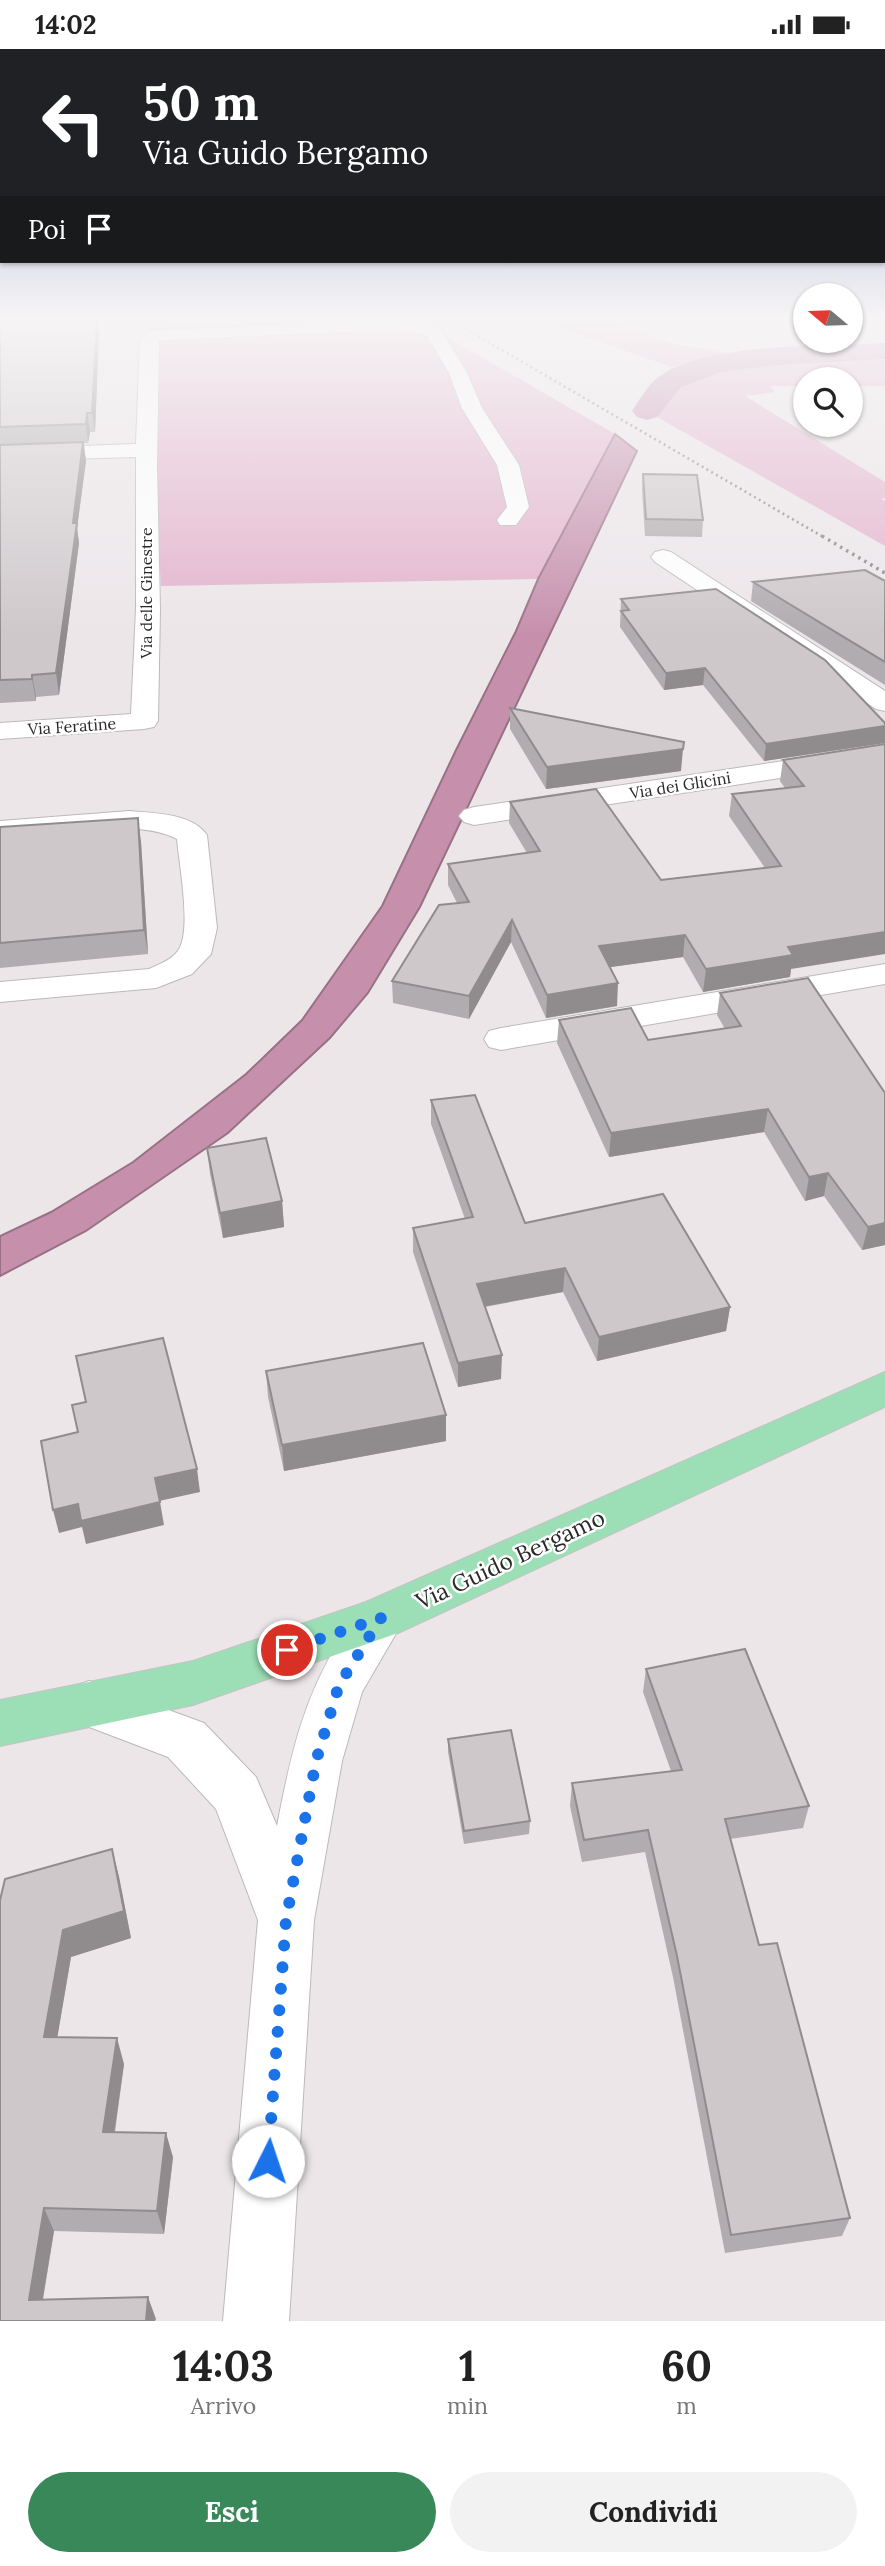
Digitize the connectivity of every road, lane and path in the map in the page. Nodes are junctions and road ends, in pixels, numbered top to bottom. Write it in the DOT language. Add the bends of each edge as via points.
graph roads {
  1 [pos="147,423"];
  2 [pos="481,423"];
  3 [pos="146,458"];
  4 [pos="1,463"];
  5 [pos="508,520"];
  6 [pos="663,557"];
  7 [pos="885,703"];
  8 [pos="144,721"];
  9 [pos="0,731"];
  10 [pos="885,754"];
  11 [pos="474,816"];
  12 [pos="0,829"];
  13 [pos="885,974"];
  14 [pos="0,992"];
  15 [pos="500,1039"];
  16 [pos="885,1388"];
  17 [pos="381,1618"];
  18 [pos="89,1704"];
  19 [pos="0,1723"];
  20 [pos="286,1920"];
  21 [pos="256,2321"];
  1 -- 3 [label="street, Via delle Ginestre"];
  2 -- 5 [label="street, Via delle Ginestre" via="508,465 518,507"];
  3 -- 4 [label="street"];
  3 -- 8 [label="street, Via delle Ginestre"];
  6 -- 7 [label="street"];
  8 -- 9 [label="street, Via Feratine"];
  10 -- 11 [label="street, Via dei Glicini"];
  12 -- 14 [label="street" via="148,819 184,827 192,835 201,928 195,954 156,978"];
  13 -- 15 [label="street"];
  16 -- 17 [label="main road, Via Guido Bergamo"];
  17 -- 18 [label="main road, Via Guido Bergamo" via="193,1683"];
  17 -- 20 [label="street" via="339,1685 316,1761"];
  18 -- 19 [label="main road, Via Guido Bergamo"];
  18 -- 20 [label="street" via="186,1740 237,1794"];
  20 -- 21 [label="street"];
}
